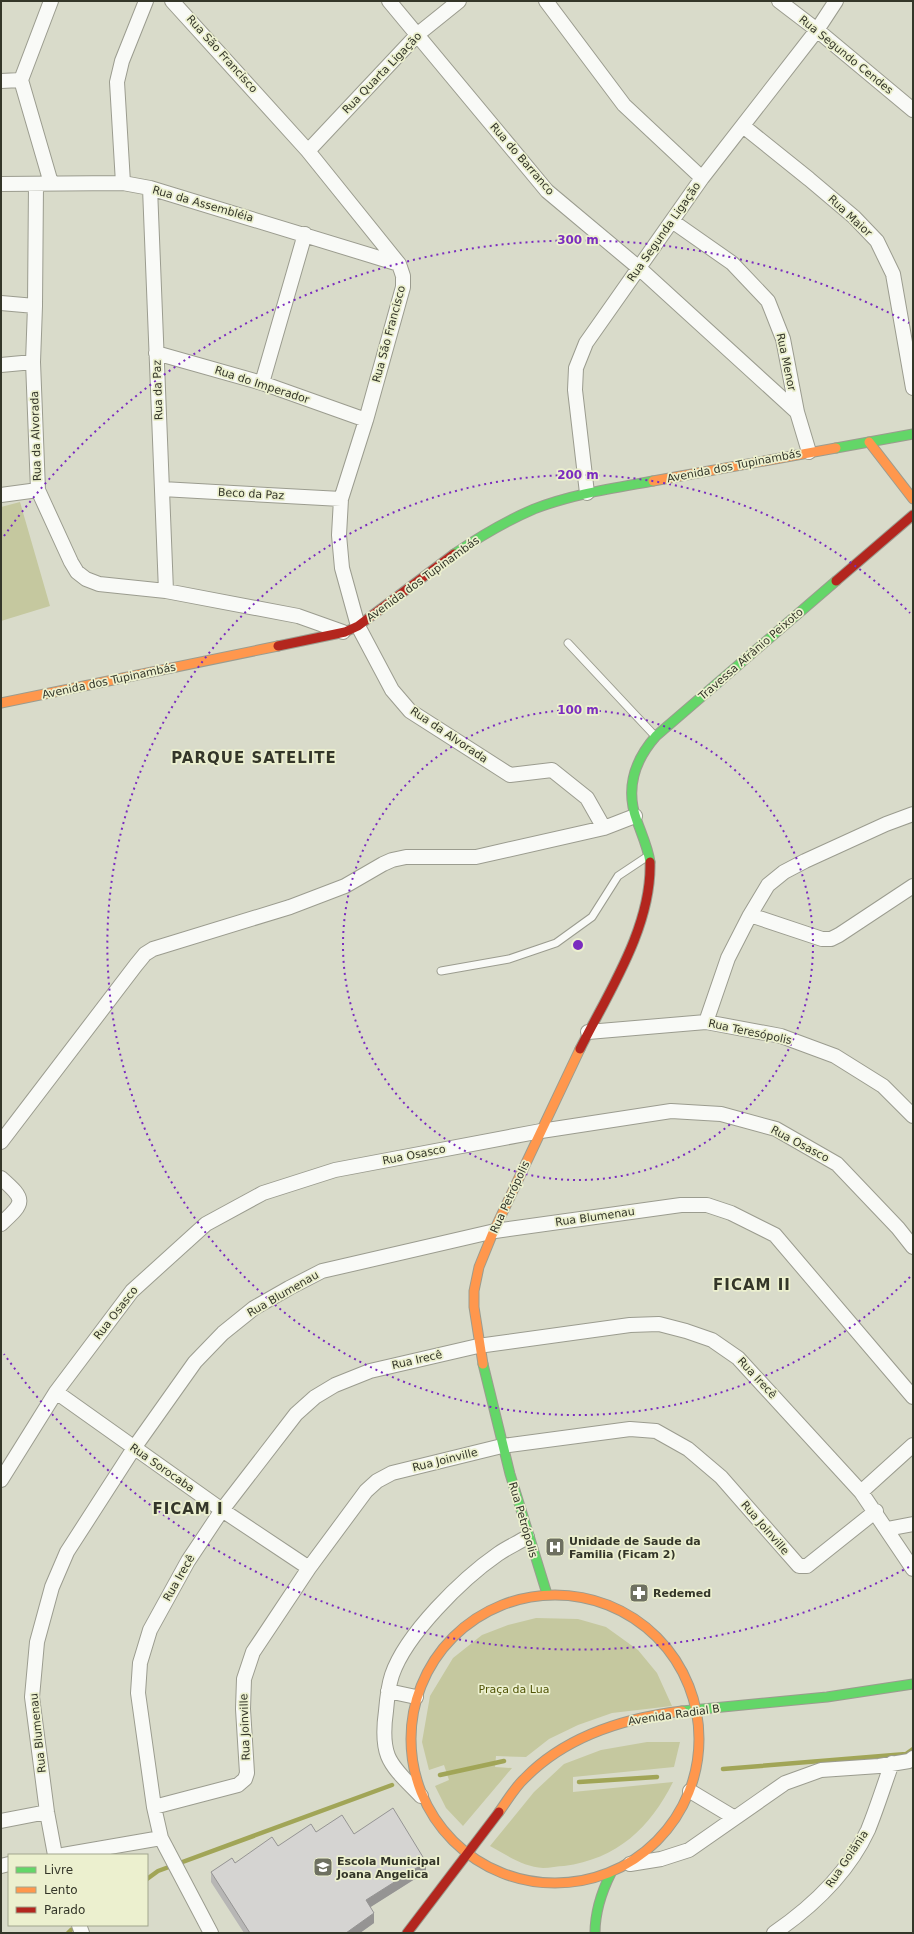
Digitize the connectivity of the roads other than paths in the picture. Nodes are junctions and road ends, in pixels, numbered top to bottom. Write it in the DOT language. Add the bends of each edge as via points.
graph roads {
  1 [pos="51,1"];
  2 [pos="146,1"];
  3 [pos="172,1"];
  4 [pos="389,1"];
  5 [pos="459,1"];
  6 [pos="546,1"];
  7 [pos="779,1"];
  8 [pos="836,1"];
  9 [pos="817,30"];
  10 [pos="418,34"];
  11 [pos="21,80"];
  12 [pos="1,81"];
  13 [pos="913,110"];
  14 [pos="743,126"];
  15 [pos="308,151"];
  16 [pos="702,178"];
  17 [pos="51,183"];
  18 [pos="123,183"];
  19 [pos="1,184"];
  20 [pos="36,184"];
  21 [pos="150,188"];
  22 [pos="672,221"];
  23 [pos="305,234"];
  24 [pos="399,264"];
  25 [pos="639,268"];
  26 [pos="1,303"];
  27 [pos="36,306"];
  28 [pos="156,353"];
  29 [pos="33,362"];
  30 [pos="1,365"];
  31 [pos="262,383"];
  32 [pos="913,388"];
  33 [pos="797,412"];
  34 [pos="366,420"];
  35 [pos="913,434"];
  36 [pos="869,442"];
  37 [pos="809,452"];
  38 [pos="162,488"];
  39 [pos="38,490"];
  40 [pos="587,493"];
  41 [pos="1,495"];
  42 [pos="341,499"];
  43 [pos="913,499"];
  44 [pos="913,515"];
  45 [pos="166,591"];
  46 [pos="298,616"];
  47 [pos="358,626"];
  48 [pos="345,632"];
  49 [pos="314,639"];
  50 [pos="568,643"];
  51 [pos="1,703"];
  52 [pos="656,736"];
  53 [pos="913,814"];
  54 [pos="635,816"];
  55 [pos="604,828"];
  56 [pos="649,856"];
  57 [pos="913,886"];
  58 [pos="750,915"];
  59 [pos="441,971"];
  60 [pos="706,1022"];
  61 [pos="588,1032"];
  62 [pos="913,1116"];
  63 [pos="541,1131"];
  64 [pos="1,1142"];
  65 [pos="1,1178"];
  66 [pos="1,1224"];
  67 [pos="495,1231"];
  68 [pos="913,1247"];
  69 [pos="478,1346"];
  70 [pos="56,1392"];
  71 [pos="913,1397"];
  72 [pos="913,1445"];
  73 [pos="502,1446"];
  74 [pos="134,1448"];
  75 [pos="1,1480"];
  76 [pos="861,1492"];
  77 [pos="222,1510"];
  78 [pos="876,1511"];
  79 [pos="913,1524"];
  80 [pos="887,1529"];
  81 [pos="527,1537"];
  82 [pos="309,1568"];
  83 [pos="913,1568"];
  84 [pos="547,1594"];
  85 [pos="913,1684"];
  86 [pos="388,1691"];
  87 [pos="416,1698"];
  88 [pos="697,1710"];
  89 [pos="913,1758"];
  90 [pos="892,1763"];
  91 [pos="690,1791"];
  92 [pos="421,1796"];
  93 [pos="154,1807"];
  94 [pos="47,1812"];
  95 [pos="735,1818"];
  96 [pos="1,1821"];
  97 [pos="161,1838"];
  98 [pos="55,1854"];
  99 [pos="69,1854"];
  100 [pos="466,1855"];
  101 [pos="630,1864"];
  102 [pos="611,1873"];
  103 [pos="564,1883"];
  104 [pos="576,1891"];
  105 [pos="590,1905"];
  106 [pos="594,1920"];
  107 [pos="211,1933"];
  108 [pos="407,1933"];
  109 [pos="595,1933"];
  110 [pos="774,1933"];
  1 -- 11 [label="street"];
  2 -- 18 [label="street" via="122,60 117,82"];
  3 -- 15 [label="street, Rua São Francisco"];
  4 -- 10 [label="street, Rua do Barranco"];
  5 -- 10 [label="street, Rua Quarta Ligação"];
  6 -- 16 [label="street" via="624,105"];
  7 -- 9 [label="street, Rua Segundo Cendes"];
  8 -- 9 [label="street, Rua Segunda Ligação"];
  9 -- 13 [label="street, Rua Segundo Cendes"];
  9 -- 14 [label="street, Rua Segunda Ligação"];
  10 -- 15 [label="street, Rua Quarta Ligação"];
  10 -- 25 [label="street, Rua do Barranco" via="547,192"];
  11 -- 12 [label="street"];
  11 -- 17 [label="street"];
  14 -- 16 [label="street, Rua Segunda Ligação"];
  14 -- 32 [label="street, Rua Maior" via="815,183 877,241 893,274"];
  15 -- 24 [label="street, Rua São Francisco"];
  16 -- 22 [label="street, Rua Segunda Ligação"];
  17 -- 18 [label="street, Rua da Assembléia"];
  17 -- 20 [label="street, Rua da Assembléia"];
  18 -- 21 [label="street, Rua da Assembléia"];
  19 -- 20 [label="street, Rua da Assembléia"];
  20 -- 27 [label="street, Rua da Alvorada"];
  21 -- 23 [label="street, Rua da Assembléia"];
  21 -- 28 [label="street, Rua da Paz"];
  22 -- 25 [label="street, Rua Segunda Ligação"];
  22 -- 33 [label="street, Rua Menor" via="732,263 768,301 784,339"];
  23 -- 24 [label="street, Rua da Assembléia"];
  23 -- 31 [label="street"];
  24 -- 34 [label="street, Rua São Francisco" via="404,276 403,287"];
  25 -- 33 [label="street, Rua do Barranco"];
  25 -- 40 [label="street, Rua Segunda Ligação" via="586,343 576,368 575,390"];
  26 -- 27 [label="street"];
  27 -- 29 [label="street, Rua da Alvorada"];
  28 -- 31 [label="street, Rua do Imperador"];
  28 -- 38 [label="street, Rua da Paz"];
  29 -- 30 [label="street"];
  29 -- 39 [label="street, Rua da Alvorada"];
  31 -- 34 [label="street, Rua do Imperador"];
  33 -- 37 [label="street, Rua Menor"];
  34 -- 42 [label="street, Rua São Francisco"];
  35 -- 36 [label="street, Avenida dos Tupinambás"];
  36 -- 37 [label="street, Avenida dos Tupinambás"];
  36 -- 43 [label="street"];
  37 -- 40 [label="street, Avenida dos Tupinambás"];
  38 -- 42 [label="street, Beco da Paz"];
  38 -- 45 [label="street, Rua da Paz"];
  39 -- 41 [label="street"];
  39 -- 45 [label="street, Rua da Alvorada" via="77,572 99,584"];
  40 -- 47 [label="street, Avenida dos Tupinambás" via="536,509 475,541"];
  42 -- 47 [label="street, Rua São Francisco" via="339,536 342,568"];
  44 -- 52 [label="street, Travessa Afrânio Peixoto"];
  45 -- 46 [label="street, Rua da Alvorada"];
  46 -- 48 [label="street, Rua da Alvorada"];
  46 -- 49 [label="street"];
  47 -- 48 [label="street, Avenida dos Tupinambás"];
  47 -- 55 [label="street, Rua da Alvorada" via="392,690 410,711 510,775 552,770 587,798"];
  48 -- 49 [label="street, Avenida dos Tupinambás"];
  49 -- 51 [label="street, Avenida dos Tupinambás"];
  50 -- 52 [label="lane"];
  52 -- 54 [label="street, Travessa Afrânio Peixoto" via="637,760 633,774 631,793"];
  53 -- 58 [label="street" via="784,872 768,885"];
  54 -- 55 [label="street"];
  54 -- 56 [label="street, Rua Petrópolis"];
  55 -- 64 [label="street" via="476,857 406,857 392,860 345,886 290,907 153,949 136,965"];
  56 -- 59 [label="lane" via="618,876 592,917 556,943 509,959"];
  56 -- 61 [label="street, Rua Petrópolis" via="649,880 643,912 630,948"];
  57 -- 58 [label="street" via="831,939 822,939"];
  58 -- 60 [label="street" via="728,958"];
  60 -- 61 [label="street, Rua Teresópolis"];
  60 -- 62 [label="street, Rua Teresópolis" via="781,1036 835,1056 883,1086"];
  61 -- 63 [label="street, Rua Petrópolis"];
  63 -- 67 [label="street, Rua Petrópolis"];
  63 -- 68 [label="street, Rua Osasco" via="671,1110 721,1114 776,1129 836,1164"];
  63 -- 70 [label="street, Rua Osasco" via="335,1170 263,1193 206,1224 132,1291"];
  65 -- 66 [label="street" via="16,1192 20,1204"];
  67 -- 69 [label="street, Rua Petrópolis" via="476,1276"];
  67 -- 71 [label="street, Rua Blumenau" via="681,1205 707,1206 731,1212 775,1235"];
  67 -- 74 [label="street, Rua Blumenau" via="322,1271 261,1304 223,1333 195,1362"];
  69 -- 73 [label="street, Rua Petrópolis"];
  69 -- 76 [label="street, Rua Irecê" via="630,1325 660,1324 712,1340 738,1358"];
  69 -- 77 [label="street, Rua Irecê" via="370,1371 335,1385 315,1397 296,1414"];
  70 -- 74 [label="street, Rua Sorocaba"];
  70 -- 75 [label="street, Rua Osasco"];
  72 -- 76 [label="street"];
  73 -- 78 [label="street, Rua Joinville" via="630,1430 656,1432 688,1449 721,1477 799,1566 806,1566"];
  73 -- 81 [label="street, Rua Petrópolis"];
  73 -- 82 [label="street, Rua Joinville" via="392,1473 377,1481 366,1491"];
  74 -- 77 [label="street, Rua Sorocaba"];
  74 -- 94 [label="street, Rua Blumenau" via="67,1552 52,1587 36,1642 32,1697"];
  76 -- 78 [label="street, Rua Irecê"];
  77 -- 82 [label="street, Rua Sorocaba"];
  77 -- 93 [label="street, Rua Irecê" via="188,1561 150,1630 140,1663 138,1694"];
  78 -- 80 [label="street, Rua Irecê"];
  79 -- 80 [label="street"];
  80 -- 83 [label="street, Rua Irecê"];
  81 -- 84 [label="street, Rua Petrópolis"];
  81 -- 86 [label="street" via="499,1553 469,1577 424,1623 403,1651"];
  82 -- 93 [label="street, Rua Joinville" via="253,1652 244,1679 247,1773 244,1779 238,1785"];
  84 -- 87 [label="street" via="512,1600 480,1615 452,1637 430,1665"];
  84 -- 88 [label="street" via="581,1596 614,1607 643,1624 668,1648 686,1677"];
  85 -- 88 [label="street, Avenida Radial B" via="842,1696"];
  86 -- 87 [label="street"];
  86 -- 92 [label="street" via="385,1740 388,1756 396,1769"];
  87 -- 92 [label="street" via="410,1730 412,1764"];
  88 -- 91 [label="street" via="700,1752"];
  88 -- 100 [label="street, Avenida Radial B" via="629,1720 595,1731 548,1757 524,1778"];
  89 -- 90 [label="street"];
  90 -- 95 [label="street" via="821,1770 785,1783"];
  90 -- 110 [label="street, Rua Goiãnia" via="867,1831 832,1885 796,1918"];
  91 -- 95 [label="street"];
  91 -- 101 [label="street" via="678,1816 657,1843"];
  92 -- 100 [label="street" via="448,1838"];
  93 -- 97 [label="street, Rua Irecê"];
  94 -- 96 [label="street"];
  94 -- 98 [label="street, Rua Blumenau"];
  95 -- 101 [label="street" via="689,1850 661,1859"];
  97 -- 99 [label="street"];
  97 -- 107 [label="street, Rua Irecê"];
  100 -- 103 [label="street" via="495,1870 526,1881"];
  100 -- 108 [label="street, Avenida Radial B"];
  101 -- 102 [label="street"];
  102 -- 103 [label="street" via="591,1880"];
  102 -- 106 [label="street" via="598,1899"];
  103 -- 104 [label="street"];
  105 -- 106 [label="street"];
  106 -- 109 [label="street"];
}
